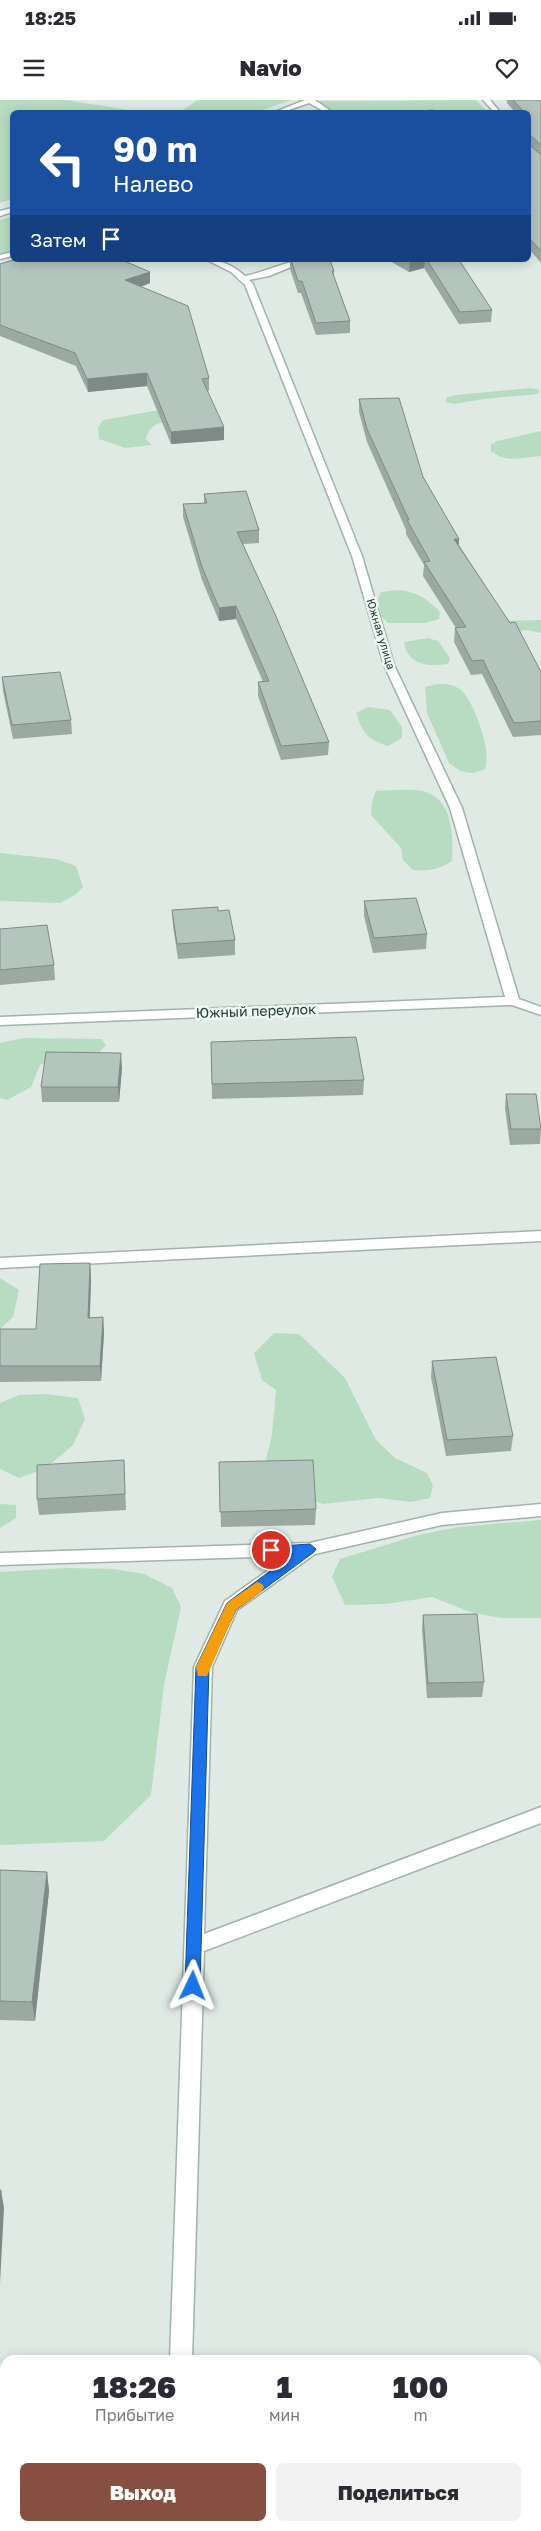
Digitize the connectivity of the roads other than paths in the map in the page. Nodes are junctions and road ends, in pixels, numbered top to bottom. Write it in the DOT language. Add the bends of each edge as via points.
graph roads {
  1 [pos="310,100"];
  2 [pos="486,100"];
  3 [pos="283,110"];
  4 [pos="326,110"];
  5 [pos="495,110"];
  6 [pos="215,262"];
  7 [pos="299,262"];
  8 [pos="245,278"];
  9 [pos="513,1001"];
  10 [pos="541,1012"];
  11 [pos="0,1021"];
  12 [pos="541,1236"];
  13 [pos="0,1263"];
  14 [pos="541,1510"];
  15 [pos="310,1549"];
  16 [pos="0,1559"];
  17 [pos="541,1815"];
  18 [pos="194,1946"];
  19 [pos="181,2355"];
  1 -- 3 [label="street"];
  1 -- 4 [label="street"];
  2 -- 5 [label="street"];
  6 -- 8 [label="street"];
  7 -- 8 [label="street"];
  8 -- 9 [label="street, Южная улица" via="357,556 389,665 456,808"];
  9 -- 10 [label="street"];
  9 -- 11 [label="street, Южный переулок"];
  12 -- 13 [label="street"];
  14 -- 15 [label="street" via="442,1519"];
  15 -- 16 [label="street"];
  15 -- 18 [label="street" via="231,1606 202,1667"];
  17 -- 18 [label="street"];
  18 -- 19 [label="street"];
}
